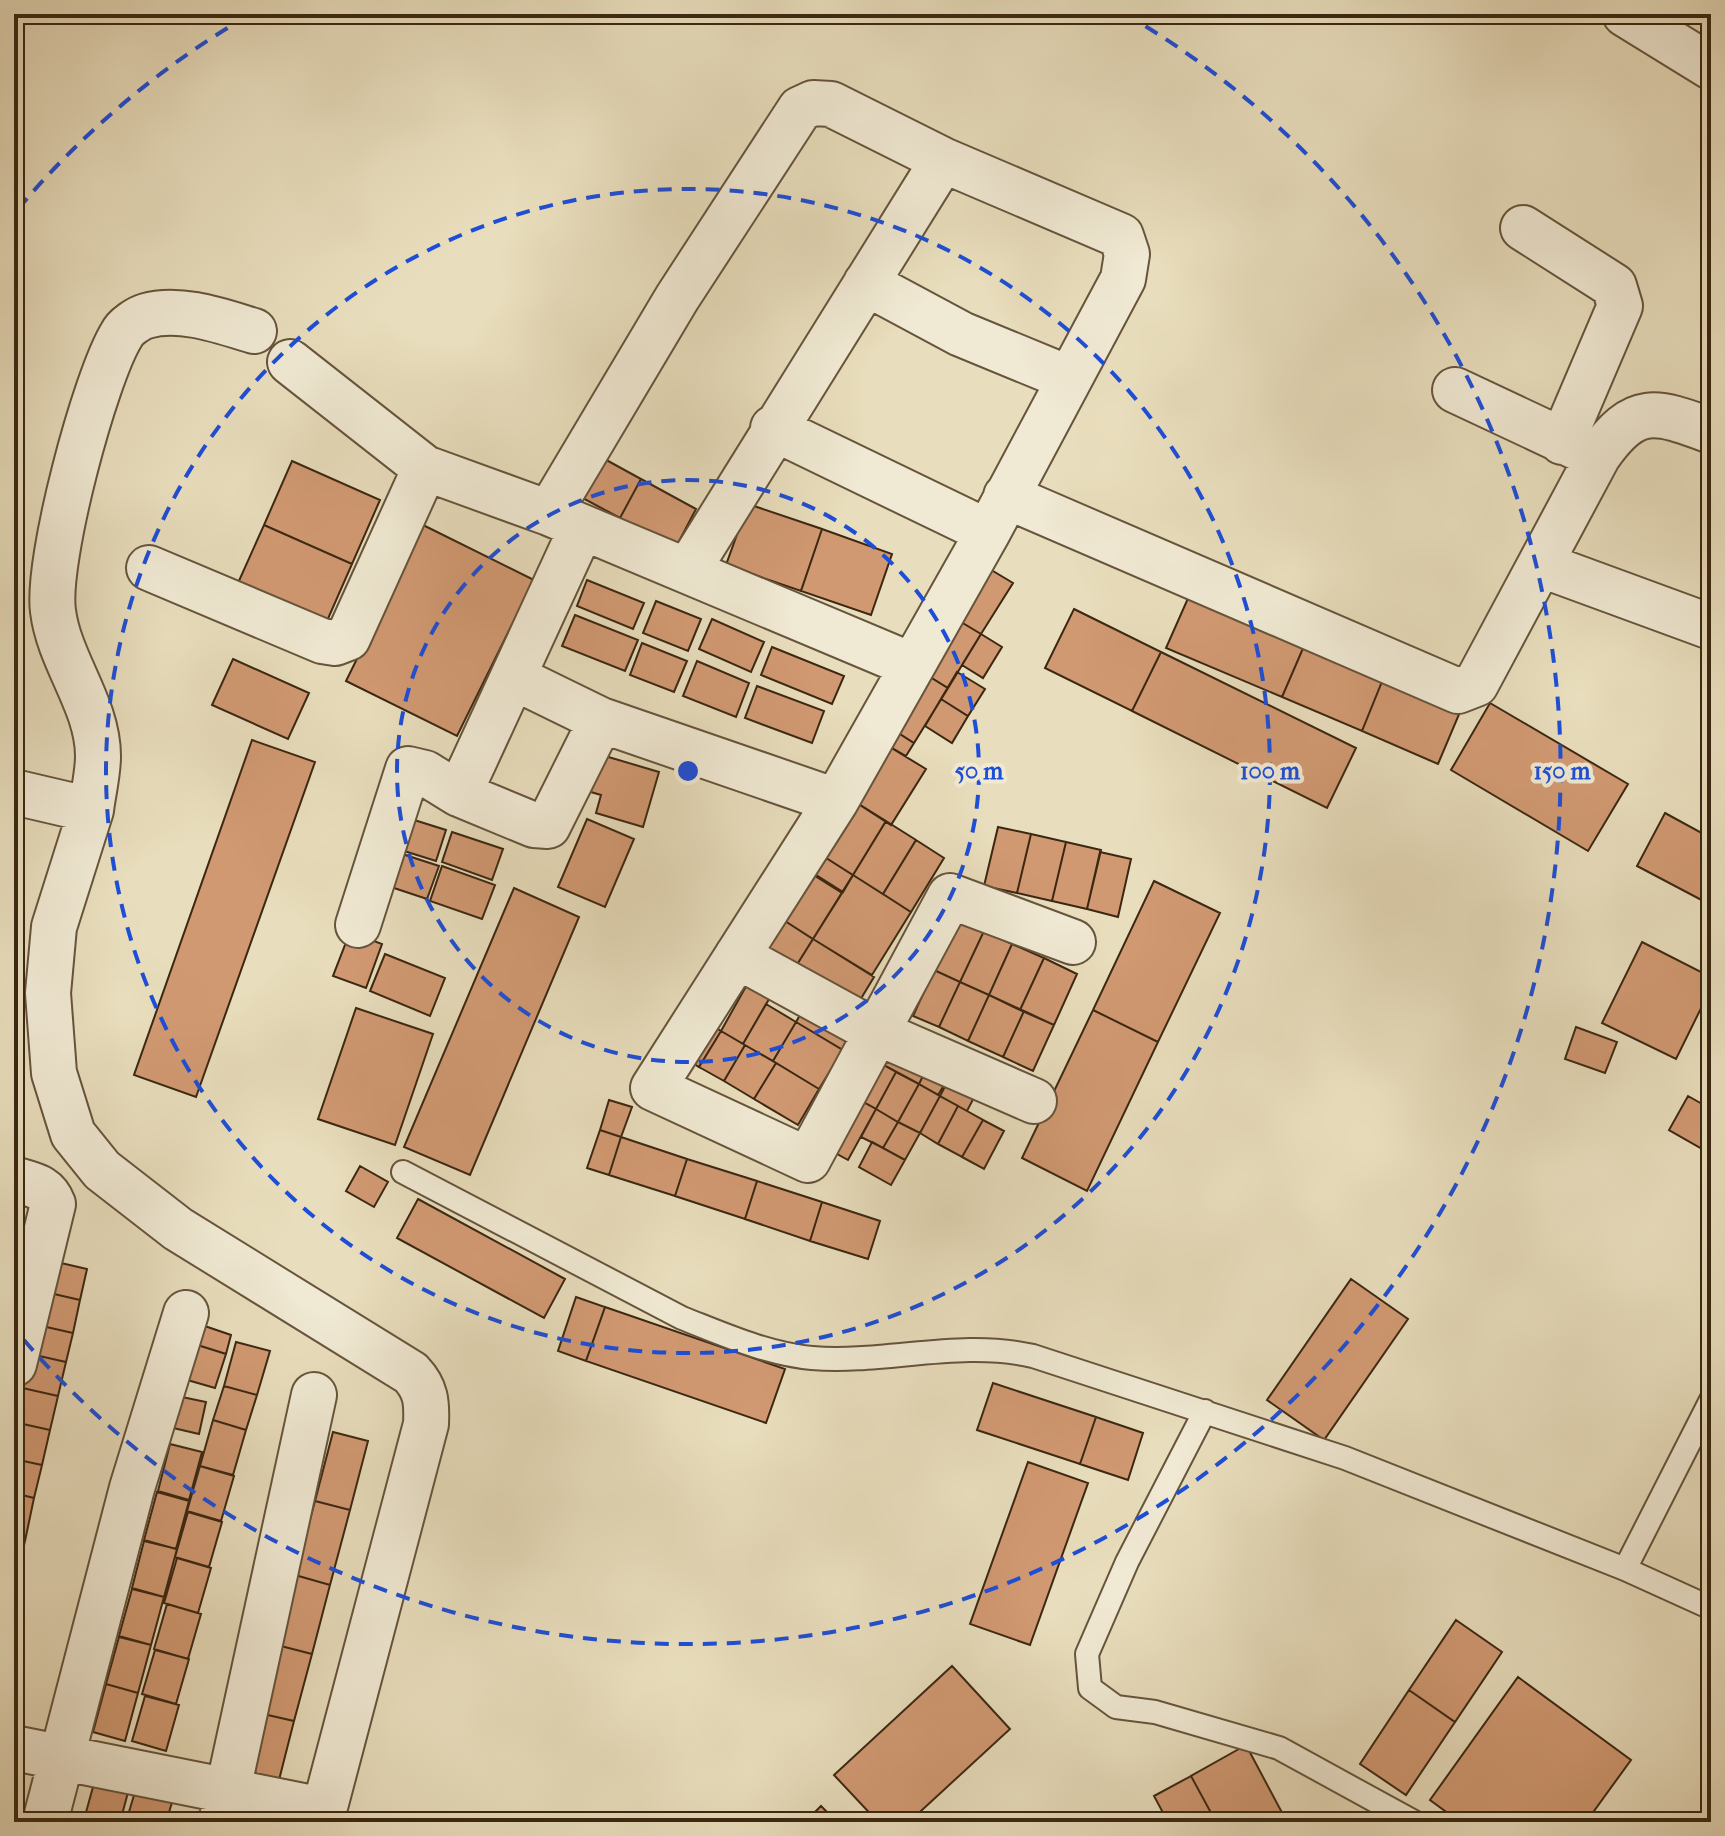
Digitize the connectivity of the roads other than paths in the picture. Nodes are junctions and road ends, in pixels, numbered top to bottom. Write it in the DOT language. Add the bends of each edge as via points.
graph roads {
  1 [pos="1625,14"];
  2 [pos="1711,67"];
  3 [pos="943,160"];
  4 [pos="1523,228"];
  5 [pos="866,283"];
  6 [pos="254,331"];
  7 [pos="290,362"];
  8 [pos="1068,378"];
  9 [pos="1455,390"];
  10 [pos="773,428"];
  11 [pos="1711,431"];
  12 [pos="1580,449"];
  13 [pos="425,468"];
  14 [pos="997,514"];
  15 [pos="566,520"];
  16 [pos="1542,565"];
  17 [pos="149,568"];
  18 [pos="688,570"];
  19 [pos="1711,627"];
  20 [pos="911,665"];
  21 [pos="515,678"];
  22 [pos="601,720"];
  23 [pos="14,792"];
  24 [pos="459,794"];
  25 [pos="836,801"];
  26 [pos="91,810"];
  27 [pos="358,925"];
  28 [pos="1073,942"];
  29 [pos="737,956"];
  30 [pos="876,1032"];
  31 [pos="1034,1101"];
  32 [pos="403,1172"];
  33 [pos="14,1179"];
  34 [pos="186,1313"];
  35 [pos="14,1364"];
  36 [pos="314,1395"];
  37 [pos="1711,1400"];
  38 [pos="1205,1411"];
  39 [pos="1625,1569"];
  40 [pos="1711,1608"];
  41 [pos="14,1748"];
  42 [pos="61,1758"];
  43 [pos="225,1807"];
  44 [pos="322,1816"];
  45 [pos="45,1822"];
  46 [pos="1414,1822"];
  1 -- 2 [label="street"];
  3 -- 5 [label="street"];
  3 -- 8 [label="street" via="1121,236 1127,254 1123,279"];
  3 -- 15 [label="street" via="831,104 800,109 677,298"];
  4 -- 12 [label="street" via="1614,286 1619,296"];
  5 -- 8 [label="street" via="961,334"];
  5 -- 10 [label="street"];
  6 -- 26 [label="street" via="194,315 145,316 123,331 105,372 64,512 52,606 57,637 89,715 98,755"];
  7 -- 13 [label="street"];
  8 -- 14 [label="street"];
  9 -- 12 [label="street"];
  10 -- 14 [label="street"];
  10 -- 18 [label="street"];
  11 -- 12 [label="street" via="1654,413 1635,417"];
  12 -- 16 [label="street"];
  13 -- 15 [label="street"];
  13 -- 17 [label="street" via="348,638 335,643"];
  14 -- 16 [label="street" via="1458,691 1476,684"];
  14 -- 20 [label="street"];
  15 -- 18 [label="street"];
  15 -- 21 [label="street"];
  16 -- 19 [label="street"];
  18 -- 20 [label="street"];
  20 -- 25 [label="street"];
  21 -- 22 [label="street"];
  21 -- 24 [label="street"];
  22 -- 24 [label="street" via="548,826"];
  22 -- 25 [label="street"];
  23 -- 26 [label="street"];
  24 -- 27 [label="street" via="408,769"];
  25 -- 29 [label="street"];
  26 -- 44 [label="street" via="54,927 48,993 54,1073 73,1134 102,1170 178,1229 411,1373 427,1402 422,1439"];
  28 -- 30 [label="street" via="950,896"];
  29 -- 30 [label="street"];
  29 -- 30 [label="street" via="653,1088 808,1160"];
  30 -- 31 [label="street"];
  32 -- 38 [label="lane" via="682,1318 729,1336 814,1358 1014,1352"];
  33 -- 35 [label="street" via="40,1186 53,1204"];
  34 -- 42 [label="street" via="132,1488"];
  36 -- 43 [label="street"];
  37 -- 39 [label="lane"];
  38 -- 39 [label="lane" via="1345,1458"];
  38 -- 46 [label="lane" via="1127,1562 1087,1654 1090,1688 1116,1707 1155,1712 1279,1748"];
  39 -- 40 [label="lane"];
  41 -- 42 [label="street"];
  42 -- 43 [label="street"];
  42 -- 45 [label="street"];
  43 -- 44 [label="street"];
}
